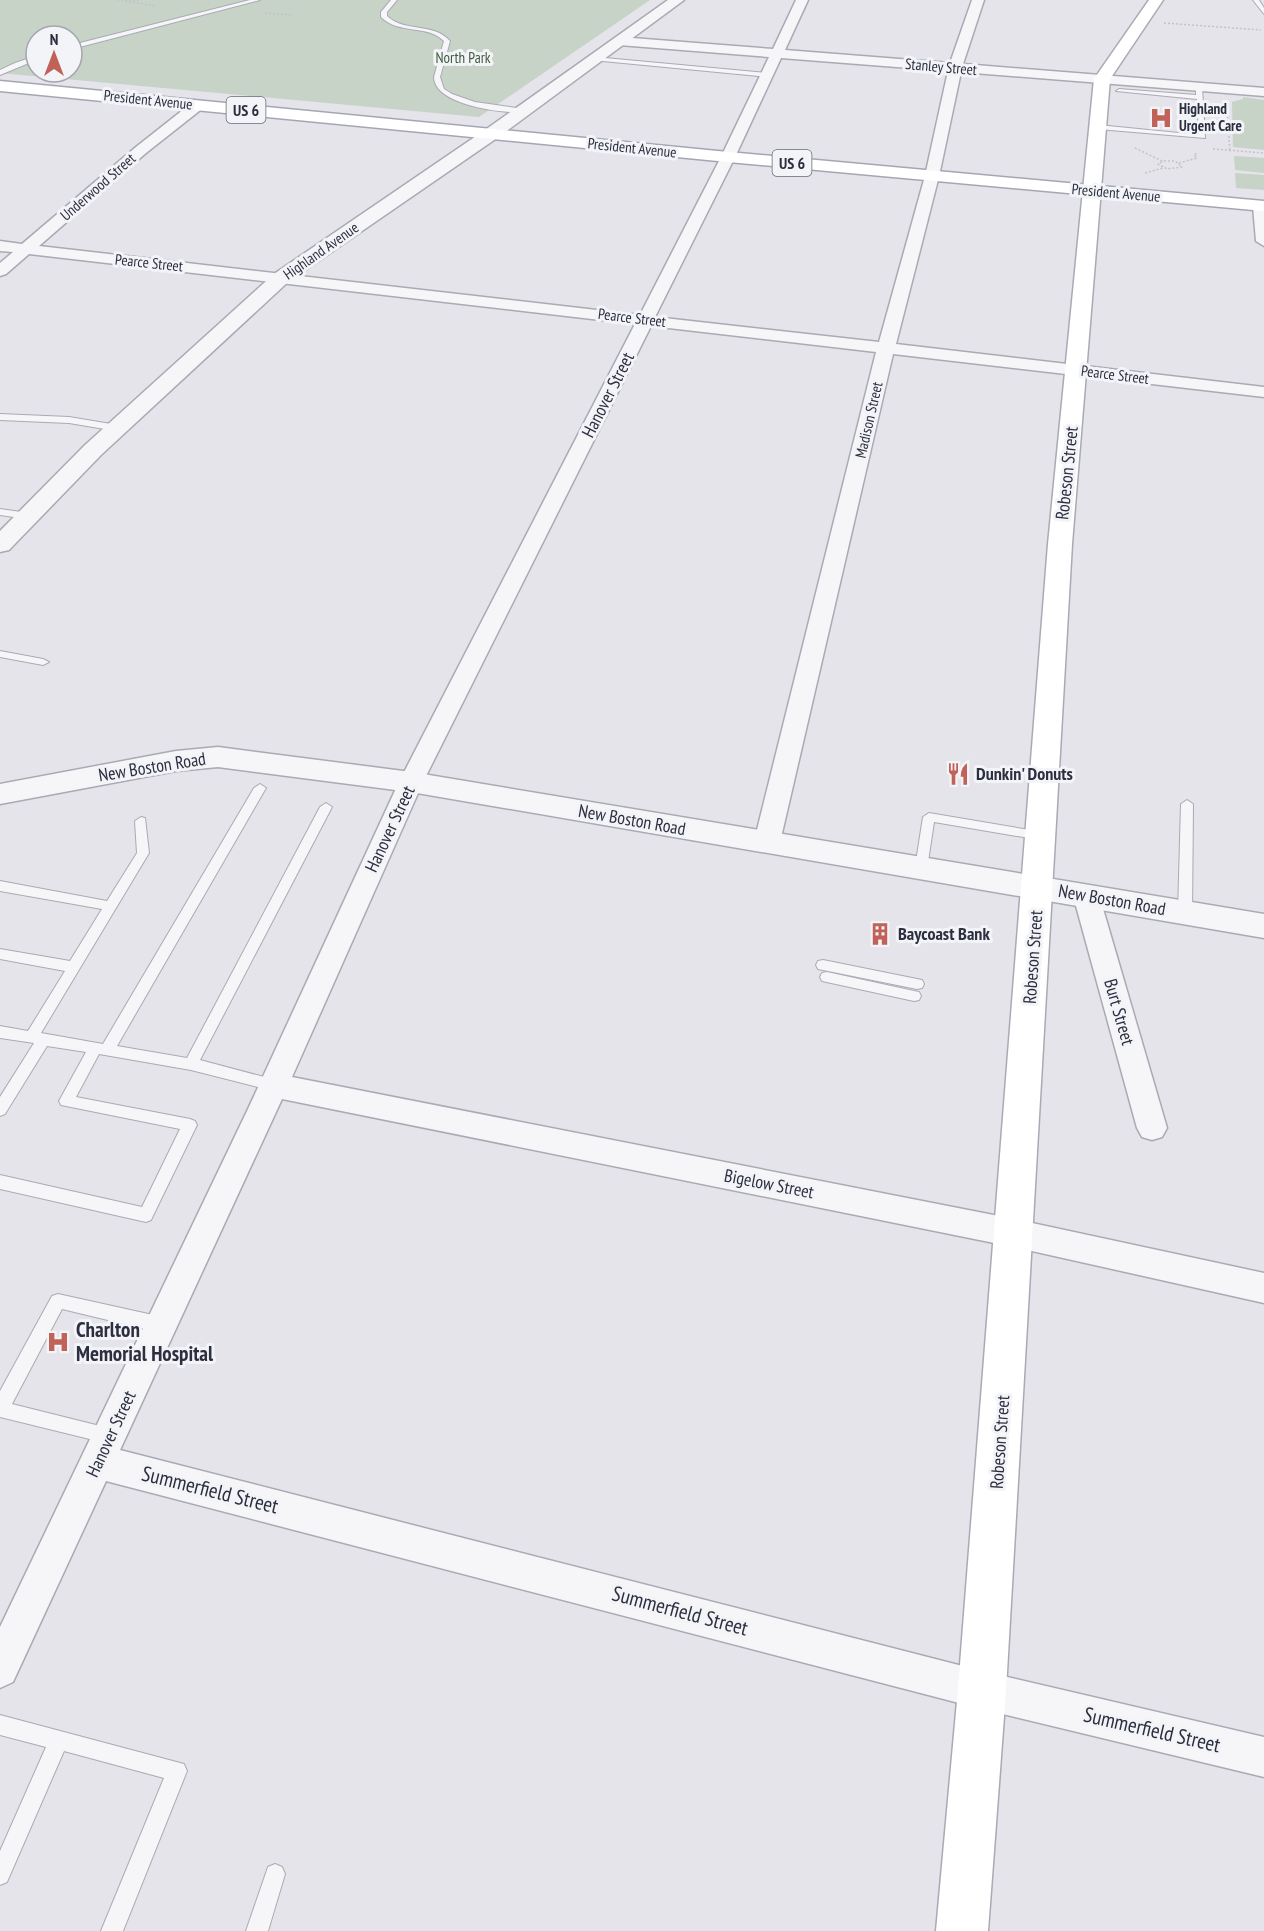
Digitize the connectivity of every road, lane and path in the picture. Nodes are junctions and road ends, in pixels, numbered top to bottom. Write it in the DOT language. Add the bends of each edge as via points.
graph roads {
  1 [pos="117,0"];
  2 [pos="140,0"];
  3 [pos="257,0"];
  4 [pos="394,0"];
  5 [pos="676,0"];
  6 [pos="802,0"];
  7 [pos="978,0"];
  8 [pos="1156,0"];
  9 [pos="1256,0"];
  10 [pos="125,1"];
  11 [pos="158,7"];
  12 [pos="1264,12"];
  13 [pos="1160,23"];
  14 [pos="1264,30"];
  15 [pos="619,41"];
  16 [pos="84,44"];
  17 [pos="778,54"];
  18 [pos="594,59"];
  19 [pos="24,62"];
  20 [pos="955,68"];
  21 [pos="0,73"];
  22 [pos="768,75"];
  23 [pos="1102,79"];
  24 [pos="0,86"];
  25 [pos="1119,91"];
  26 [pos="1199,92"];
  27 [pos="1264,92"];
  28 [pos="198,105"];
  29 [pos="1227,106"];
  30 [pos="523,111"];
  31 [pos="1098,128"];
  32 [pos="491,134"];
  33 [pos="1132,147"];
  34 [pos="1203,152"];
  35 [pos="1230,152"];
  36 [pos="728,157"];
  37 [pos="1162,161"];
  38 [pos="1179,163"];
  39 [pos="932,176"];
  40 [pos="1093,190"];
  41 [pos="1262,206"];
  42 [pos="1264,241"];
  43 [pos="0,246"];
  44 [pos="27,249"];
  45 [pos="0,271"];
  46 [pos="281,278"];
  47 [pos="646,320"];
  48 [pos="886,348"];
  49 [pos="1077,370"];
  50 [pos="1264,392"];
  51 [pos="0,417"];
  52 [pos="117,428"];
  53 [pos="0,512"];
  54 [pos="28,516"];
  55 [pos="0,545"];
  56 [pos="0,654"];
  57 [pos="43,662"];
  58 [pos="411,782"];
  59 [pos="260,788"];
  60 [pos="0,794"];
  61 [pos="1187,804"];
  62 [pos="326,807"];
  63 [pos="141,821"];
  64 [pos="1041,836"];
  65 [pos="767,842"];
  66 [pos="921,868"];
  67 [pos="0,886"];
  68 [pos="1038,887"];
  69 [pos="1086,895"];
  70 [pos="110,906"];
  71 [pos="1185,913"];
  72 [pos="1264,926"];
  73 [pos="0,954"];
  74 [pos="73,968"];
  75 [pos="825,971"];
  76 [pos="915,990"];
  77 [pos="0,1032"];
  78 [pos="37,1039"];
  79 [pos="101,1049"];
  80 [pos="191,1064"];
  81 [pos="274,1084"];
  82 [pos="0,1110"];
  83 [pos="1152,1128"];
  84 [pos="0,1182"];
  85 [pos="1014,1233"];
  86 [pos="1264,1288"];
  87 [pos="162,1325"];
  88 [pos="0,1408"];
  89 [pos="104,1449"];
  90 [pos="0,1669"];
  91 [pos="982,1690"];
  92 [pos="0,1725"];
  93 [pos="59,1740"];
  94 [pos="1264,1757"];
  95 [pos="275,1874"];
  96 [pos="0,1875"];
  97 [pos="112,1931"];
  98 [pos="257,1931"];
  99 [pos="962,1931"];
  1 -- 10 [label="path"];
  2 -- 10 [label="path"];
  3 -- 16 [label="lane"];
  4 -- 30 [label="lane" via="384,12 387,21 438,34 447,40 437,75 443,93 468,102"];
  5 -- 15 [label="street, Highland Avenue"];
  6 -- 17 [label="street, Hanover Street"];
  7 -- 20 [label="street, Madison Street"];
  8 -- 23 [label="main road, Robeson Street"];
  9 -- 12 [label="lane"];
  10 -- 11 [label="path"];
  13 -- 14 [label="path"];
  15 -- 17 [label="street, Stanley Street"];
  15 -- 18 [label="street, Highland Avenue"];
  17 -- 20 [label="street, Stanley Street"];
  17 -- 22 [label="street, Hanover Street"];
  18 -- 22 [label="lane"];
  18 -- 30 [label="street, Highland Avenue"];
  19 -- 21 [label="lane"];
  20 -- 23 [label="street, Stanley Street"];
  20 -- 39 [label="street, Madison Street"];
  22 -- 36 [label="street, Hanover Street"];
  23 -- 26 [label="street, Stanley Street"];
  23 -- 31 [label="main road, Robeson Street"];
  24 -- 28 [label="main road, President Avenue / US 6"];
  25 -- 26 [label="lane"];
  26 -- 27 [label="street, Stanley Street"];
  26 -- 31 [label="lane" via="1203,137"];
  28 -- 32 [label="main road, President Avenue / US 6"];
  28 -- 44 [label="street, Underwood Street"];
  29 -- 35 [label="path"];
  30 -- 32 [label="street, Highland Avenue"];
  31 -- 40 [label="main road, Robeson Street"];
  32 -- 36 [label="main road, President Avenue / US 6"];
  32 -- 46 [label="street, Highland Avenue"];
  33 -- 37 [label="path"];
  34 -- 38 [label="path"];
  36 -- 39 [label="main road, President Avenue / US 6"];
  36 -- 47 [label="street, Hanover Street"];
  37 -- 38 [label="path"];
  37 -- 38 [label="path" via="1159,166 1168,170 1182,168"];
  39 -- 40 [label="main road, President Avenue / US 6"];
  39 -- 48 [label="street, Madison Street"];
  40 -- 41 [label="main road, President Avenue / US 6"];
  40 -- 49 [label="main road, Robeson Street"];
  41 -- 42 [label="street"];
  43 -- 44 [label="street, Pearce Street"];
  44 -- 45 [label="street, Underwood Street"];
  44 -- 46 [label="street, Pearce Street"];
  46 -- 47 [label="street, Pearce Street"];
  46 -- 52 [label="street, Highland Avenue"];
  47 -- 48 [label="street, Pearce Street"];
  47 -- 58 [label="street, Hanover Street"];
  48 -- 49 [label="street, Pearce Street"];
  48 -- 65 [label="street, Madison Street"];
  49 -- 50 [label="street, Pearce Street"];
  49 -- 64 [label="main road, Robeson Street" via="1060,544"];
  51 -- 52 [label="lane" via="69,420"];
  52 -- 54 [label="street, Highland Avenue"];
  53 -- 54 [label="lane"];
  54 -- 55 [label="street, Highland Avenue"];
  56 -- 57 [label="lane"];
  58 -- 60 [label="street, New Boston Road" via="218,757 176,761"];
  58 -- 65 [label="street, New Boston Road"];
  58 -- 81 [label="street, Hanover Street"];
  59 -- 79 [label="lane"];
  61 -- 71 [label="lane"];
  62 -- 80 [label="lane"];
  63 -- 70 [label="lane" via="143,853"];
  64 -- 66 [label="lane" via="929,817"];
  64 -- 68 [label="main road, Robeson Street"];
  65 -- 66 [label="street, New Boston Road"];
  66 -- 68 [label="street, New Boston Road"];
  67 -- 70 [label="lane"];
  68 -- 69 [label="street, New Boston Road"];
  68 -- 85 [label="main road, Robeson Street"];
  69 -- 71 [label="street, New Boston Road"];
  69 -- 83 [label="street, Burt Street"];
  70 -- 74 [label="lane"];
  71 -- 72 [label="street, New Boston Road"];
  73 -- 74 [label="lane"];
  74 -- 78 [label="lane"];
  75 -- 76 [label="lane"];
  77 -- 78 [label="lane"];
  78 -- 79 [label="lane"];
  78 -- 82 [label="lane"];
  79 -- 80 [label="lane"];
  79 -- 84 [label="lane" via="66,1101 190,1125 146,1215"];
  80 -- 81 [label="lane"];
  81 -- 85 [label="street, Bigelow Street"];
  81 -- 87 [label="street, Hanover Street"];
  85 -- 86 [label="street, Bigelow Street"];
  85 -- 91 [label="main road, Robeson Street"];
  87 -- 88 [label="lane" via="58,1301"];
  87 -- 89 [label="street, Hanover Street"];
  88 -- 89 [label="lane"];
  89 -- 90 [label="street, Hanover Street"];
  89 -- 91 [label="street, Summerfield Street" via="437,1548"];
  91 -- 94 [label="street, Summerfield Street"];
  91 -- 99 [label="main road, Robeson Street"];
  92 -- 93 [label="lane"];
  93 -- 96 [label="lane"];
  93 -- 97 [label="lane" via="177,1771"];
  95 -- 98 [label="lane"];
}
